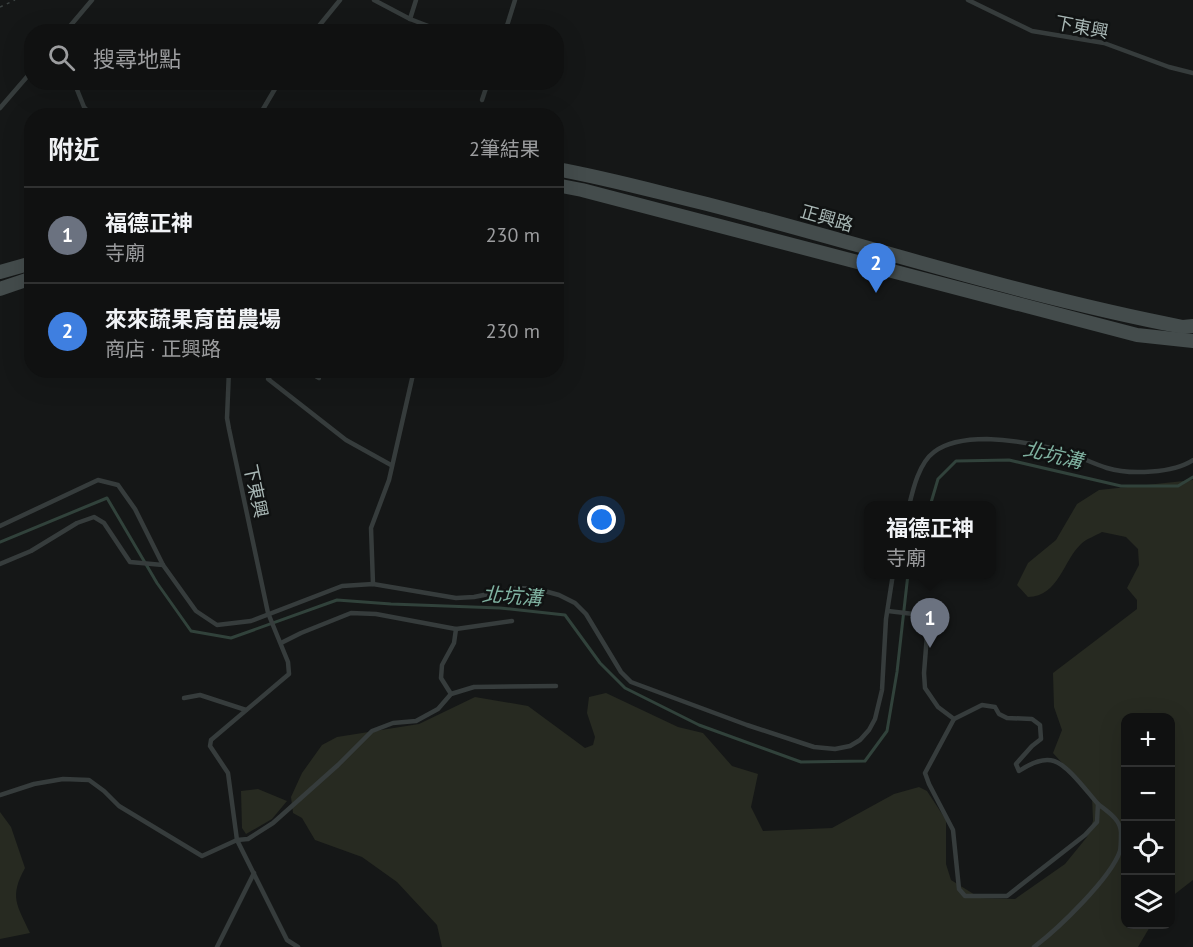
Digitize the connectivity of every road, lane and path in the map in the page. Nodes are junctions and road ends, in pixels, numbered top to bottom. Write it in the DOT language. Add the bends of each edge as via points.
graph roads {
  1 [pos="15,0"];
  2 [pos="92,0"];
  3 [pos="340,0"];
  4 [pos="374,0"];
  5 [pos="416,0"];
  6 [pos="515,0"];
  7 [pos="968,0"];
  8 [pos="0,7"];
  9 [pos="410,19"];
  10 [pos="72,24"];
  11 [pos="320,24"];
  12 [pos="423,24"];
  13 [pos="508,24"];
  14 [pos="1193,73"];
  15 [pos="24,80"];
  16 [pos="77,90"];
  17 [pos="274,90"];
  18 [pos="485,90"];
  19 [pos="482,100"];
  20 [pos="0,108"];
  21 [pos="85,108"];
  22 [pos="264,108"];
  23 [pos="564,170"];
  24 [pos="564,187"];
  25 [pos="24,265"];
  26 [pos="0,272"];
  27 [pos="24,281"];
  28 [pos="0,289"];
  29 [pos="1193,326"];
  30 [pos="1193,341"];
  31 [pos="229,378"];
  32 [pos="269,378"];
  33 [pos="412,378"];
  34 [pos="1193,460"];
  35 [pos="391,465"];
  36 [pos="911,501"];
  37 [pos="0,526"];
  38 [pos="0,564"];
  39 [pos="163,565"];
  40 [pos="892,579"];
  41 [pos="374,584"];
  42 [pos="888,611"];
  43 [pos="269,614"];
  44 [pos="512,621"];
  45 [pos="456,629"];
  46 [pos="281,643"];
  47 [pos="556,686"];
  48 [pos="452,694"];
  49 [pos="184,698"];
  50 [pos="246,710"];
  51 [pos="954,718"];
  52 [pos="0,795"];
  53 [pos="1098,804"];
  54 [pos="237,840"];
  55 [pos="254,873"];
  56 [pos="217,947"];
  57 [pos="298,947"];
  58 [pos="1034,947"];
  1 -- 8 [label="path"];
  2 -- 10 [label="lane"];
  3 -- 11 [label="lane"];
  4 -- 9 [label="lane"];
  5 -- 9 [label="lane"];
  6 -- 13 [label="lane"];
  7 -- 14 [label="lane, 下東興" via="1032,31 1104,43"];
  9 -- 12 [label="lane"];
  15 -- 20 [label="lane"];
  16 -- 21 [label="lane"];
  17 -- 22 [label="lane"];
  18 -- 19 [label="lane"];
  23 -- 29 [label="main road, 正興路" via="758,217 1109,312"];
  24 -- 30 [label="main road, 正興路" via="1137,336"];
  25 -- 26 [label="main road"];
  27 -- 28 [label="main road"];
  31 -- 43 [label="lane, 下東興" via="227,418"];
  32 -- 35 [label="lane" via="346,440"];
  33 -- 35 [label="lane"];
  34 -- 36 [label="lane" via="1180,466 1137,472 1107,468 1051,448 975,439 951,443 933,452 923,464"];
  35 -- 41 [label="lane" via="371,528"];
  37 -- 39 [label="lane" via="98,480 118,485 135,508"];
  38 -- 39 [label="lane" via="94,518 104,524 130,562"];
  39 -- 43 [label="lane" via="196,611 217,625 251,621"];
  40 -- 42 [label="lane"];
  41 -- 42 [label="lane" via="456,598 518,588 559,595 585,614 631,682 747,725 814,747 835,749 860,740 875,719 882,690"];
  41 -- 43 [label="lane" via="342,586"];
  42 -- 51 [label="lane" via="922,615 927,635 925,688 938,707"];
  43 -- 46 [label="lane, 下東興"];
  44 -- 45 [label="lane"];
  45 -- 46 [label="lane" via="351,613"];
  45 -- 48 [label="lane" via="441,678"];
  46 -- 50 [label="lane, 下東興" via="289,674"];
  47 -- 48 [label="lane" via="474,687"];
  48 -- 54 [label="lane" via="438,709 416,721 393,723 372,731 273,823 248,839"];
  49 -- 50 [label="lane" via="200,696"];
  50 -- 54 [label="lane" via="211,740 210,746 228,773"];
  51 -- 53 [label="lane" via="982,705 995,706 1007,718 1032,719 1040,725 1041,739 1016,764 1019,771 1031,763 1054,761"];
  51 -- 53 [label="lane" via="925,773 953,830 959,889 965,896 1007,896 1085,835 1097,822"];
  52 -- 54 [label="lane" via="63,779 88,780 119,806 202,856"];
  53 -- 58 [label="lane" via="1114,816 1121,830 1120,850 1089,895"];
  54 -- 55 [label="lane"];
  55 -- 56 [label="lane"];
  55 -- 57 [label="lane" via="287,940"];
}
